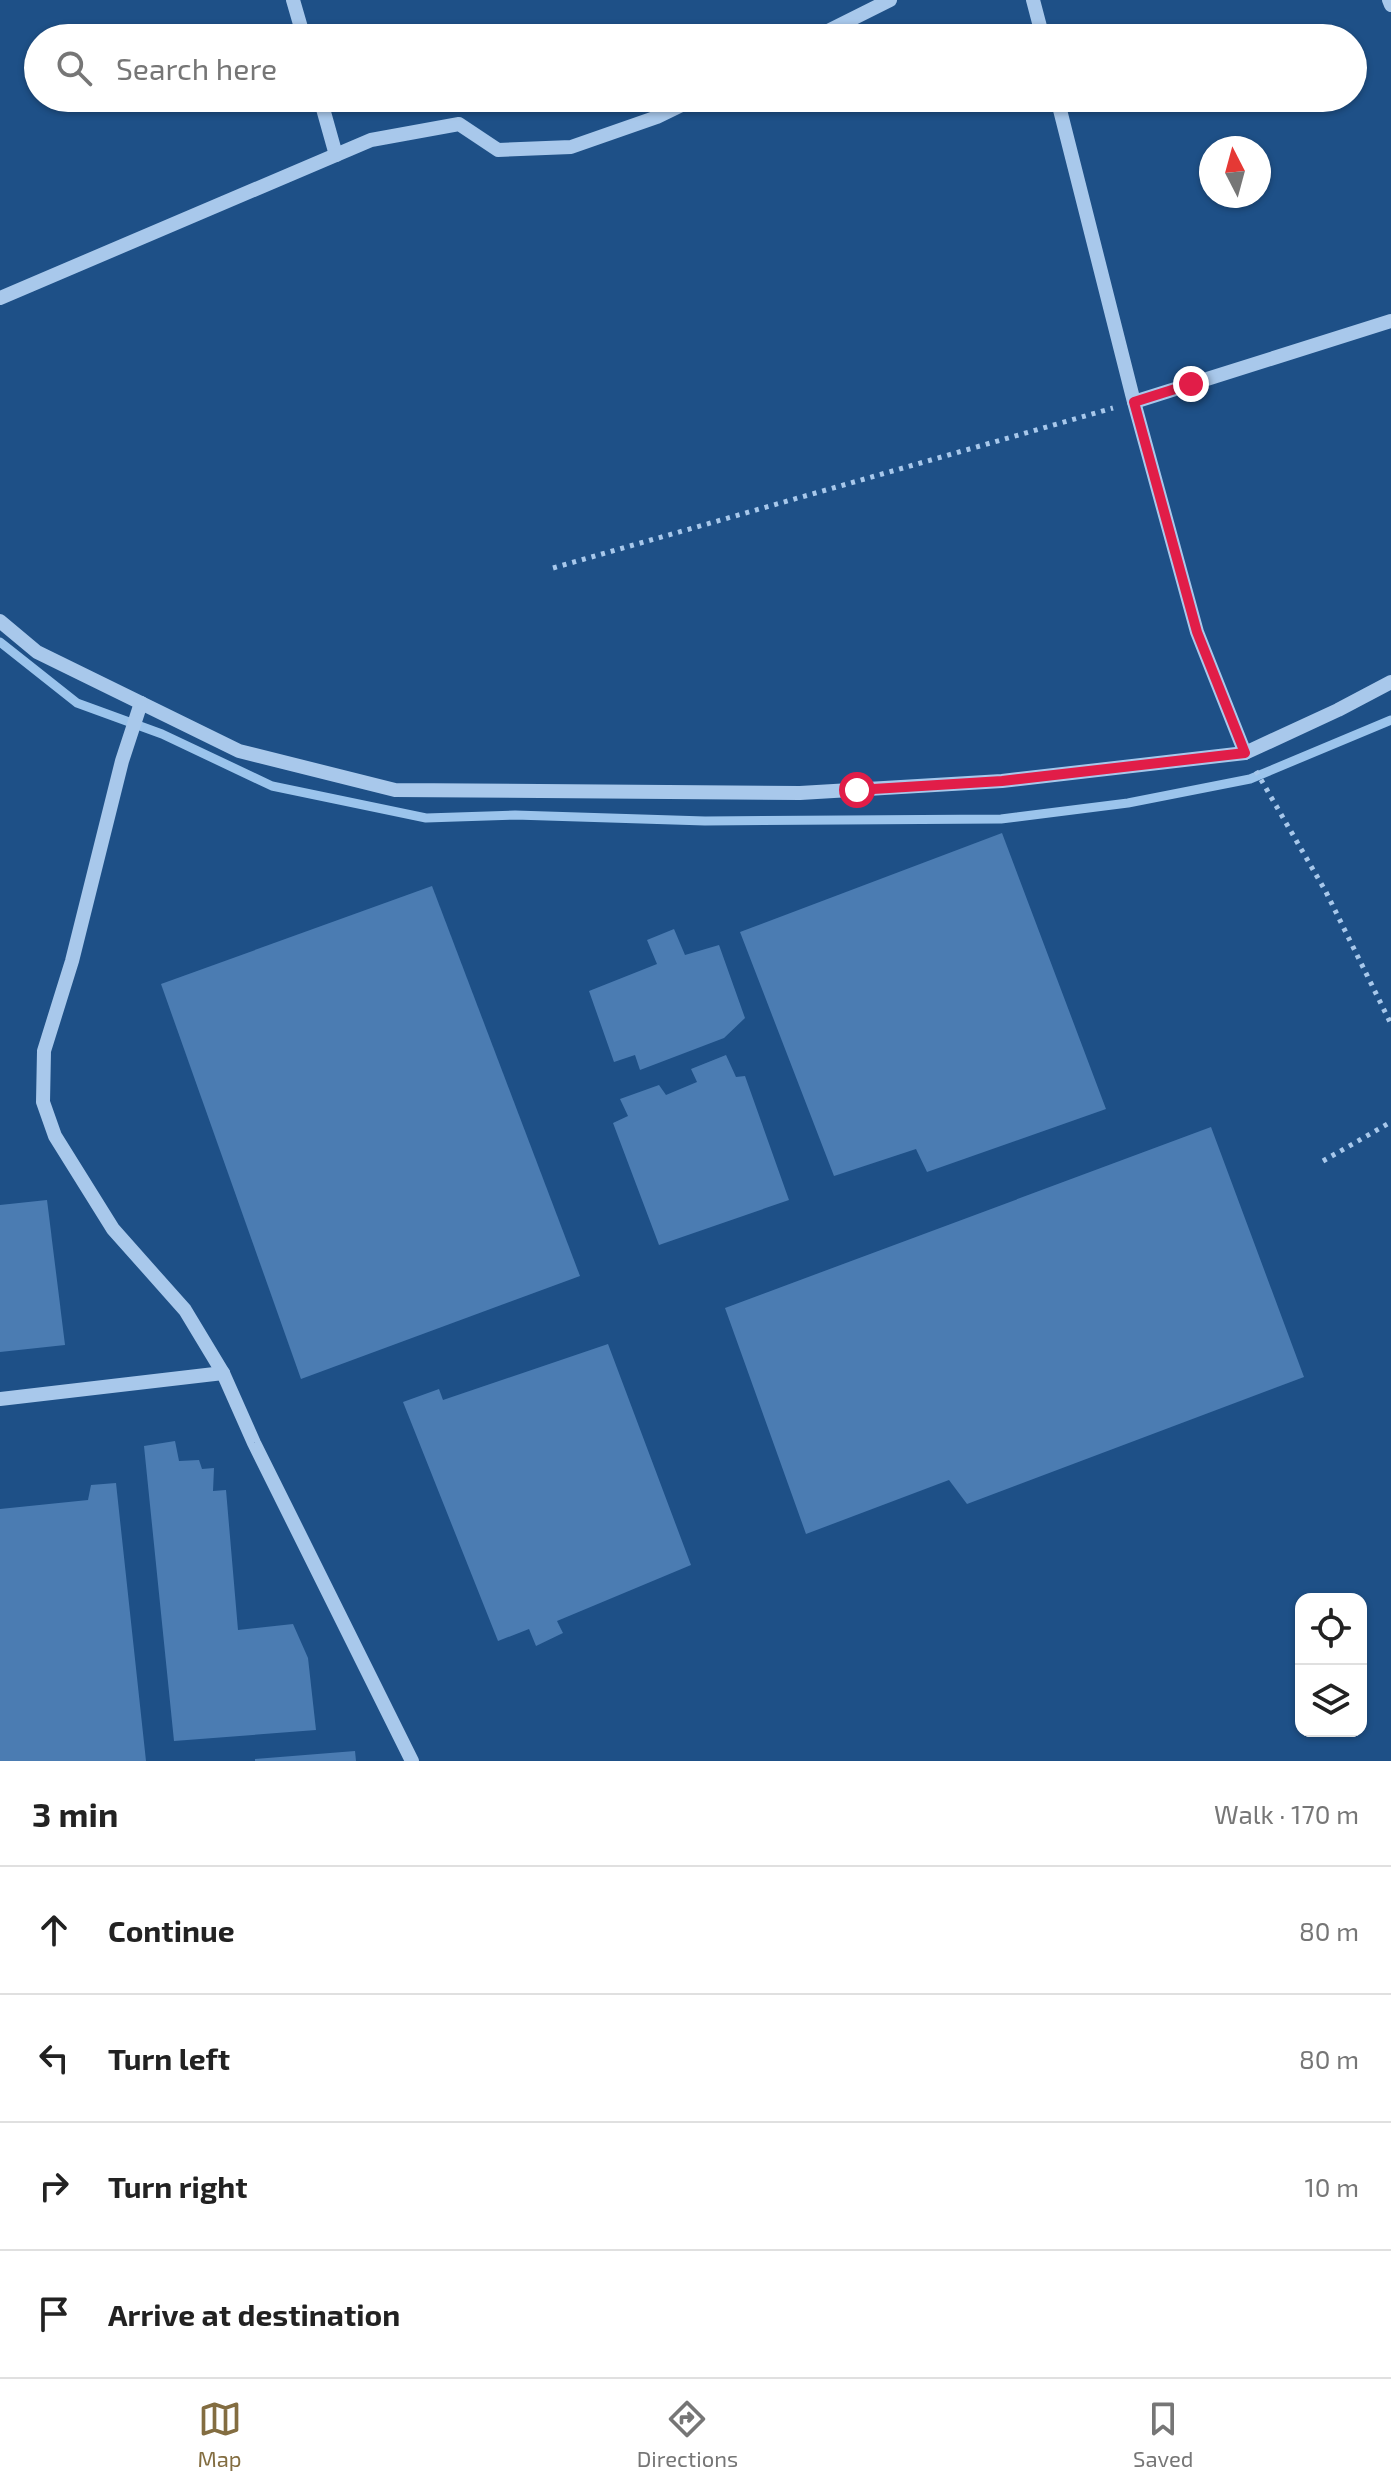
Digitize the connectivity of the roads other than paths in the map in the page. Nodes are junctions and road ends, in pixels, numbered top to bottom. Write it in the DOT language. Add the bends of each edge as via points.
graph roads {
  1 [pos="293,0"];
  2 [pos="890,0"];
  3 [pos="1033,0"];
  4 [pos="300,24"];
  5 [pos="842,24"];
  6 [pos="1039,24"];
  7 [pos="324,112"];
  8 [pos="667,112"];
  9 [pos="1061,112"];
  10 [pos="336,155"];
  11 [pos="0,298"];
  12 [pos="1391,321"];
  13 [pos="1134,402"];
  14 [pos="0,621"];
  15 [pos="1391,682"];
  16 [pos="141,703"];
  17 [pos="1245,753"];
  18 [pos="223,1373"];
  19 [pos="0,1399"];
  20 [pos="412,1761"];
  1 -- 4 [label="street"];
  2 -- 5 [label="street"];
  3 -- 6 [label="street"];
  7 -- 10 [label="street"];
  8 -- 10 [label="street" via="571,147 498,150 459,124 371,140"];
  9 -- 13 [label="street"];
  10 -- 11 [label="street"];
  12 -- 13 [label="street"];
  13 -- 17 [label="street" via="1197,632"];
  14 -- 16 [label="street" via="37,652"];
  15 -- 17 [label="street"];
  16 -- 17 [label="street" via="239,751 395,790 800,793 1002,781"];
  16 -- 18 [label="street" via="44,1051 43,1102 55,1136 113,1229 185,1310"];
  18 -- 19 [label="street"];
  18 -- 20 [label="street"];
}
